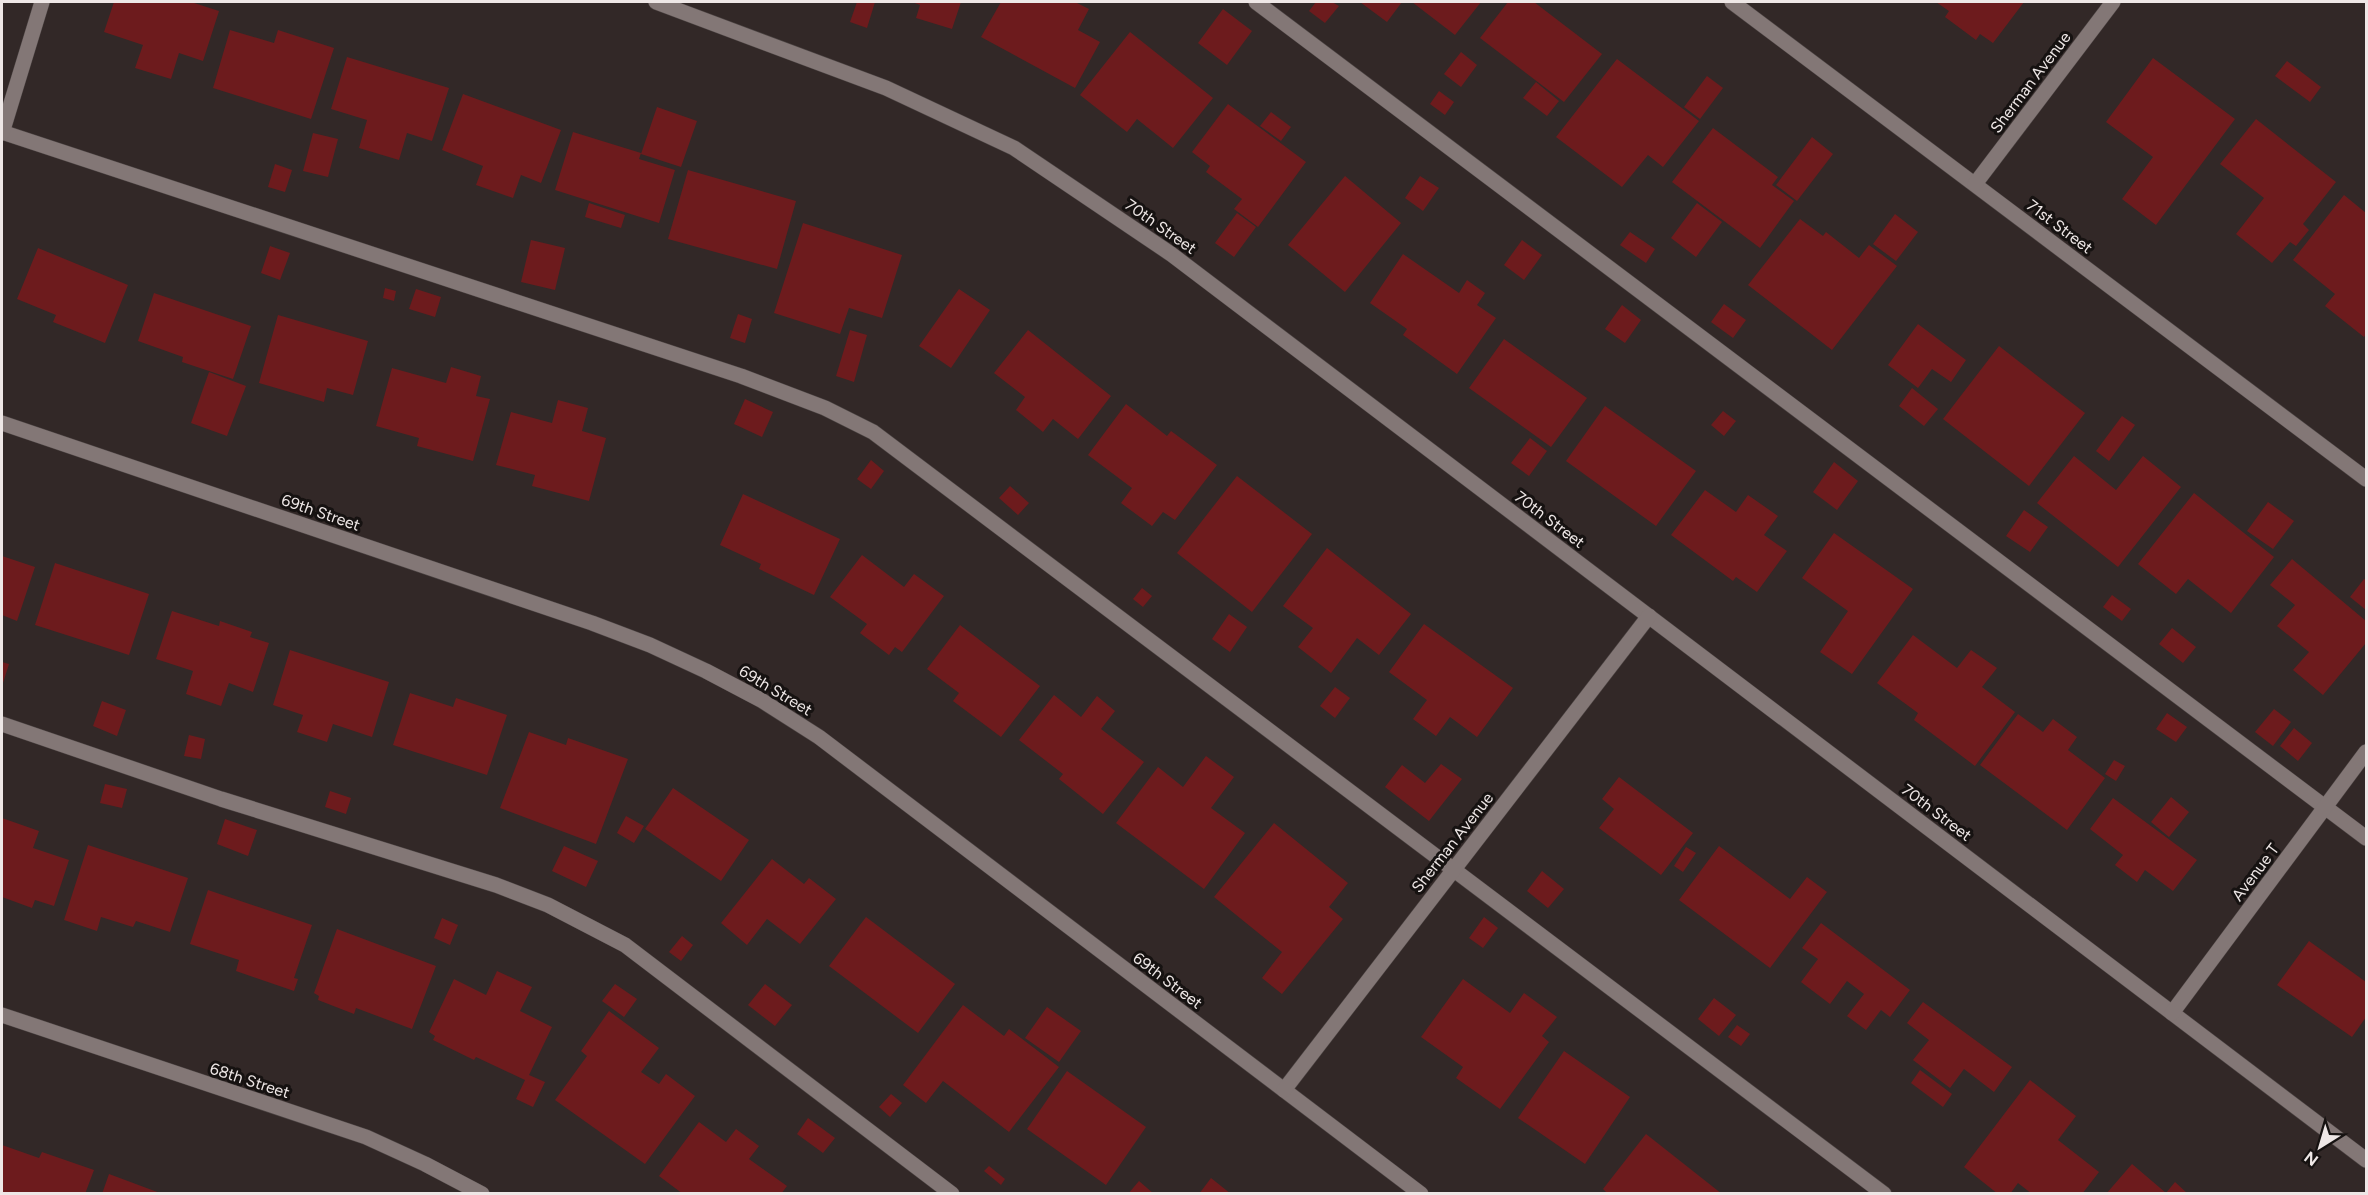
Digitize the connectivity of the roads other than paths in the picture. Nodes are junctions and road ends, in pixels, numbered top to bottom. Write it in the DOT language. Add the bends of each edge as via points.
graph roads {
  1 [pos="42,2"];
  2 [pos="656,2"];
  3 [pos="1256,2"];
  4 [pos="1732,2"];
  5 [pos="2113,2"];
  6 [pos="2,132"];
  7 [pos="1975,184"];
  8 [pos="2,423"];
  9 [pos="2367,479"];
  10 [pos="1649,616"];
  11 [pos="2,724"];
  12 [pos="2367,752"];
  13 [pos="2325,807"];
  14 [pos="2367,838"];
  15 [pos="1454,870"];
  16 [pos="2172,1013"];
  17 [pos="2,1015"];
  18 [pos="1284,1090"];
  19 [pos="2367,1160"];
  20 [pos="482,1194"];
  21 [pos="952,1194"];
  22 [pos="1421,1194"];
  23 [pos="1884,1194"];
  1 -- 6 [label="street"];
  2 -- 10 [label="street, 70th Street" via="886,88 1014,148 1171,254"];
  3 -- 13 [label="street"];
  4 -- 7 [label="street, 71st Street"];
  5 -- 7 [label="street, Sherman Avenue"];
  6 -- 15 [label="street" via="741,375 825,408 873,432"];
  7 -- 9 [label="street, 71st Street"];
  8 -- 18 [label="street, 69th Street" via="592,623 706,671 819,737"];
  10 -- 15 [label="street, Sherman Avenue"];
  10 -- 16 [label="street, 70th Street"];
  11 -- 21 [label="street" via="548,905 625,945"];
  12 -- 13 [label="street, Avenue T"];
  13 -- 14 [label="street"];
  13 -- 16 [label="street, Avenue T"];
  15 -- 18 [label="street, Sherman Avenue"];
  15 -- 23 [label="street"];
  16 -- 19 [label="street, 70th Street"];
  17 -- 20 [label="street, 68th Street" via="366,1137"];
  18 -- 22 [label="street, 69th Street"];
}
